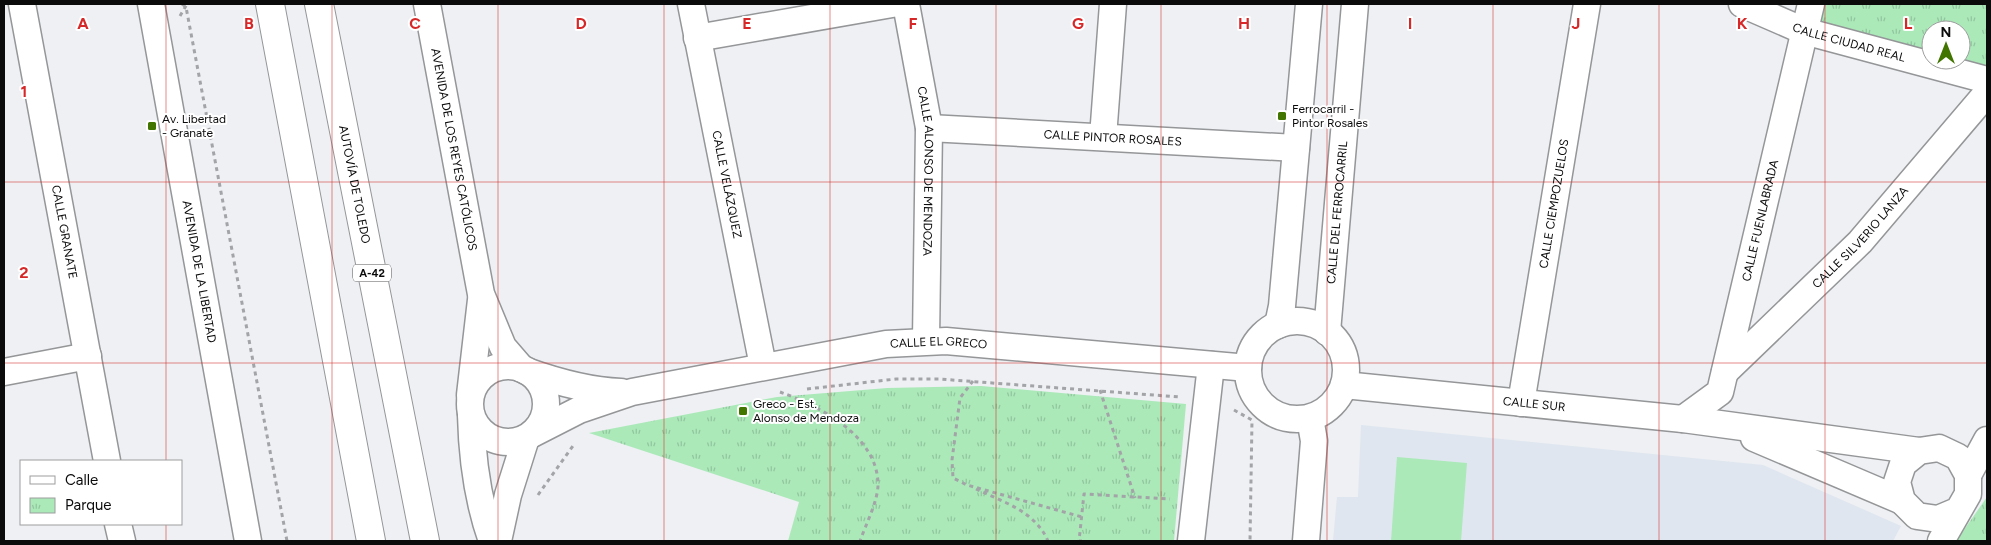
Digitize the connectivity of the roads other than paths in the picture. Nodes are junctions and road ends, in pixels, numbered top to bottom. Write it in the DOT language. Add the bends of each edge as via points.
graph roads {
  1 [pos="22,4"];
  2 [pos="151,4"];
  3 [pos="270,4"];
  4 [pos="319,4"];
  5 [pos="427,4"];
  6 [pos="892,4"];
  7 [pos="906,4"];
  8 [pos="1113,4"];
  9 [pos="1309,4"];
  10 [pos="1355,4"];
  11 [pos="1587,4"];
  12 [pos="1742,4"];
  13 [pos="1812,4"];
  14 [pos="684,6"];
  15 [pos="1804,31"];
  16 [pos="697,38"];
  17 [pos="1987,80"];
  18 [pos="1987,94"];
  19 [pos="929,128"];
  20 [pos="1102,137"];
  21 [pos="1296,148"];
  22 [pos="481,294"];
  23 [pos="1278,325"];
  24 [pos="1327,332"];
  25 [pos="926,340"];
  26 [pos="88,356"];
  27 [pos="1211,365"];
  28 [pos="763,366"];
  29 [pos="1248,368"];
  30 [pos="524,369"];
  31 [pos="4,372"];
  32 [pos="1725,372"];
  33 [pos="1344,385"];
  34 [pos="632,392"];
  35 [pos="1521,403"];
  36 [pos="470,408"];
  37 [pos="1310,418"];
  38 [pos="1684,419"];
  39 [pos="1724,425"];
  40 [pos="529,436"];
  41 [pos="1987,440"];
  42 [pos="1918,451"];
  43 [pos="107,460"];
  44 [pos="1968,475"];
  45 [pos="1902,501"];
  46 [pos="1957,511"];
  47 [pos="118,525"];
  48 [pos="122,541"];
  49 [pos="248,541"];
  50 [pos="372,541"];
  51 [pos="425,541"];
  52 [pos="492,541"];
  53 [pos="498,541"];
  54 [pos="1191,541"];
  55 [pos="1306,541"];
  56 [pos="1941,541"];
  1 -- 26 [label="street, CALLE GRANATE"];
  2 -- 49 [label="street, AVENIDA DE LA LIBERTAD"];
  3 -- 50 [label="highway"];
  4 -- 51 [label="highway, AUTOVÍA DE TOLEDO / A-42"];
  5 -- 22 [label="street, AVENIDA DE LOS REYES CATÓLICOS"];
  6 -- 16 [label="street"];
  7 -- 19 [label="street, CALLE ALONSO DE MENDOZA"];
  8 -- 20 [label="street"];
  9 -- 21 [label="street"];
  10 -- 24 [label="street, CALLE DEL FERROCARRIL"];
  11 -- 35 [label="street, CALLE CIEMPOZUELOS"];
  12 -- 15 [label="street, CALLE CIUDAD REAL"];
  13 -- 15 [label="street, CALLE FUENLABRADA"];
  14 -- 16 [label="street, CALLE VELÁZQUEZ"];
  15 -- 17 [label="street, CALLE CIUDAD REAL"];
  15 -- 32 [label="street, CALLE FUENLABRADA"];
  16 -- 28 [label="street, CALLE VELÁZQUEZ"];
  18 -- 32 [label="street, CALLE SILVERIO LANZA" via="1860,242"];
  19 -- 20 [label="street, CALLE PINTOR ROSALES"];
  19 -- 25 [label="street, CALLE ALONSO DE MENDOZA"];
  20 -- 21 [label="street, CALLE PINTOR ROSALES"];
  21 -- 23 [label="street"];
  22 -- 30 [label="street, AVENIDA DE LOS REYES CATÓLICOS" via="503,347"];
  22 -- 36 [label="street, AVENIDA DE LOS REYES CATÓLICOS"];
  23 -- 24 [label="street" via="1295,321 1312,323"];
  23 -- 29 [label="street" via="1260,337"];
  24 -- 33 [label="street" via="1342,350 1346,374"];
  25 -- 27 [label="street, CALLE EL GRECO"];
  25 -- 28 [label="street, CALLE EL GRECO"];
  26 -- 31 [label="street"];
  26 -- 43 [label="street, CALLE GRANATE"];
  27 -- 29 [label="street, CALLE EL GRECO"];
  27 -- 54 [label="street"];
  28 -- 34 [label="street, CALLE EL GRECO"];
  29 -- 37 [label="street" via="1253,394 1263,407 1277,416 1294,420"];
  30 -- 34 [label="street, AVENIDA DE LOS REYES CATÓLICOS" via="548,379 599,391"];
  30 -- 36 [label="street" via="512,366 493,369 476,383"];
  30 -- 40 [label="street" via="539,382 546,401 541,423"];
  32 -- 38 [label="street, CALLE FUENLABRADA" via="1720,392"];
  33 -- 35 [label="street, CALLE SUR"];
  33 -- 37 [label="street" via="1325,411"];
  34 -- 40 [label="street" via="579,410"];
  35 -- 38 [label="street, CALLE SUR"];
  36 -- 40 [label="street" via="478,428 488,437 506,442"];
  36 -- 52 [label="street, AVENIDA DE LOS REYES CATÓLICOS" via="472,446 485,522"];
  37 -- 55 [label="street" via="1314,441"];
  38 -- 39 [label="street, CALLE SUR"];
  39 -- 42 [label="street, CALLE SUR"];
  39 -- 45 [label="street, CALLE SUR"];
  40 -- 53 [label="street" via="508,495"];
  41 -- 44 [label="street"];
  42 -- 44 [label="street" via="1939,448 1958,457"];
  42 -- 45 [label="street" via="1903,464 1897,482"];
  44 -- 46 [label="street" via="1968,494"];
  45 -- 46 [label="street" via="1917,516 1938,520"];
  46 -- 56 [label="street"];
  47 -- 48 [label="street"];
}
